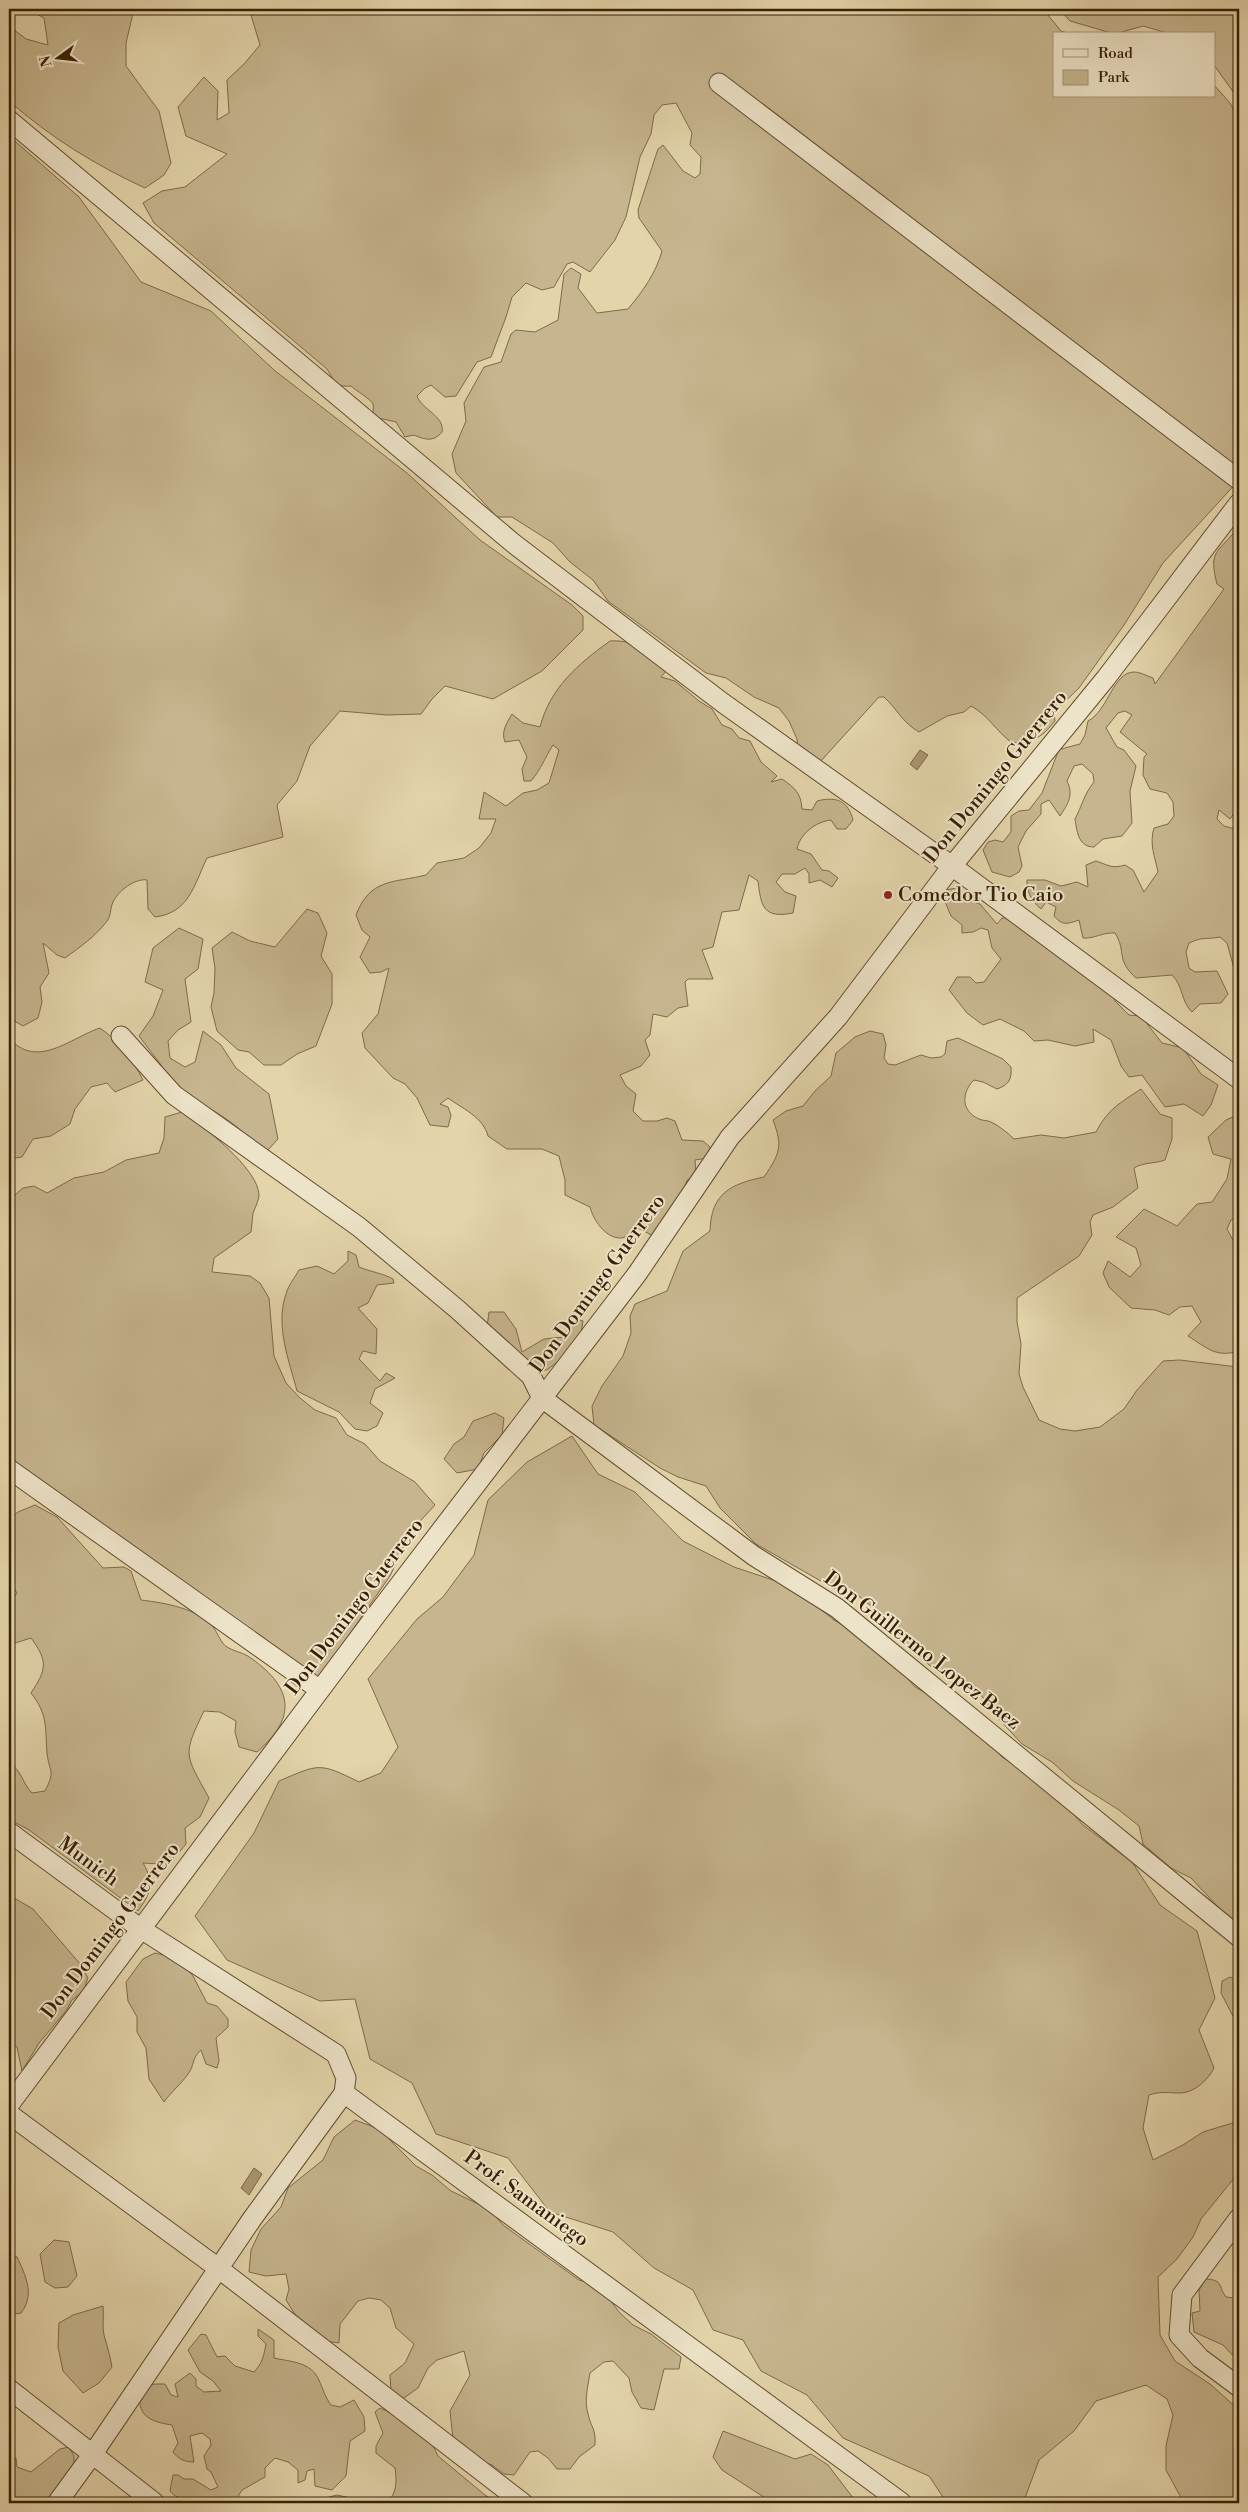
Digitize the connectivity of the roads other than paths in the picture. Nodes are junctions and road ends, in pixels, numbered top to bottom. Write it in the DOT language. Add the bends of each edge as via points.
graph roads {
  1 [pos="719,83"];
  2 [pos="9,120"];
  3 [pos="1239,480"];
  4 [pos="1239,503"];
  5 [pos="952,866"];
  6 [pos="121,1036"];
  7 [pos="1239,1079"];
  8 [pos="542,1398"];
  9 [pos="9,1469"];
  10 [pos="320,1690"];
  11 [pos="9,1832"];
  12 [pos="141,1929"];
  13 [pos="1239,1937"];
  14 [pos="344,2092"];
  15 [pos="9,2105"];
  16 [pos="9,2114"];
  17 [pos="1239,2218"];
  18 [pos="218,2268"];
  19 [pos="1239,2387"];
  20 [pos="9,2389"];
  21 [pos="92,2455"];
  22 [pos="56,2503"];
  23 [pos="154,2503"];
  24 [pos="523,2503"];
  25 [pos="902,2503"];
  1 -- 3 [label="street"];
  2 -- 5 [label="street" via="513,543 722,703"];
  4 -- 5 [label="street, Don Domingo Guerrero" via="1106,678"];
  5 -- 7 [label="street"];
  5 -- 8 [label="street, Don Domingo Guerrero" via="838,1017 730,1137 637,1274"];
  6 -- 8 [label="street" via="174,1095 359,1227 457,1309 531,1376"];
  8 -- 10 [label="street, Don Domingo Guerrero"];
  8 -- 13 [label="street, Don Guillermo Lopez Baez" via="754,1556 837,1608"];
  9 -- 10 [label="street"];
  10 -- 12 [label="street, Don Domingo Guerrero"];
  11 -- 12 [label="street, Munich"];
  12 -- 14 [label="street" via="336,2054 346,2078"];
  12 -- 15 [label="street, Don Domingo Guerrero"];
  14 -- 18 [label="street"];
  14 -- 25 [label="street, Prof. Samaniego"];
  16 -- 18 [label="street"];
  17 -- 19 [label="street" via="1182,2295 1179,2335 1200,2358"];
  18 -- 21 [label="street"];
  18 -- 24 [label="street"];
  20 -- 21 [label="street"];
  21 -- 22 [label="street"];
  21 -- 23 [label="street"];
}
